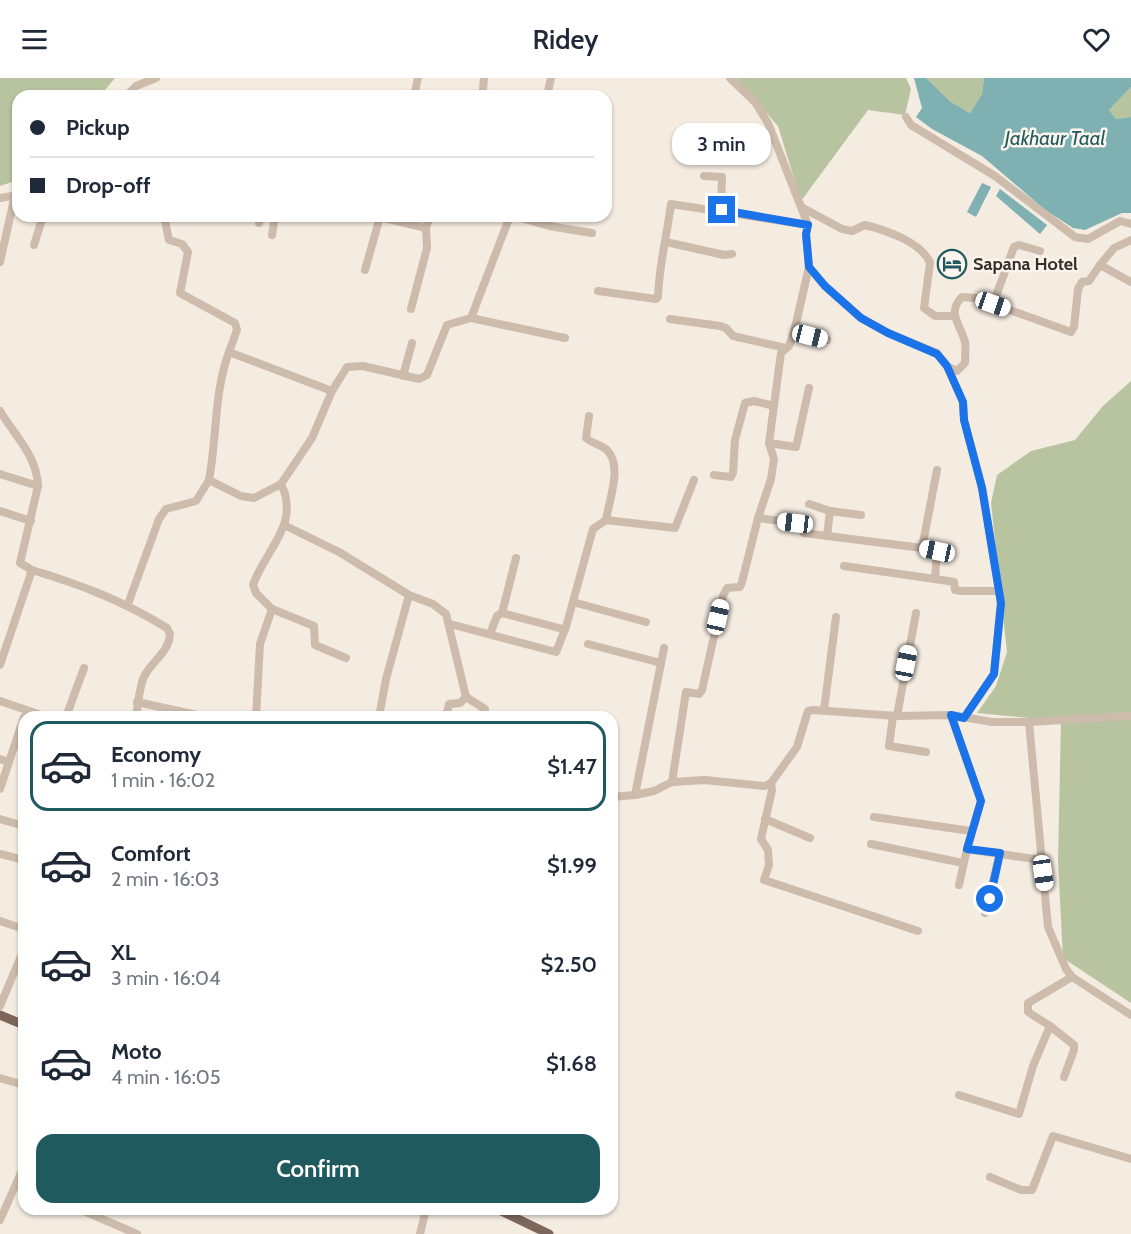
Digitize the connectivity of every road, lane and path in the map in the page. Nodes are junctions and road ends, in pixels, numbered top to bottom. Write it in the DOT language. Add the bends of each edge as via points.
graph roads {
  1 [pos="156,78"];
  2 [pos="484,78"];
  3 [pos="730,78"];
  4 [pos="133,90"];
  5 [pos="483,90"];
  6 [pos="906,117"];
  7 [pos="704,176"];
  8 [pos="803,208"];
  9 [pos="722,210"];
  10 [pos="12,215"];
  11 [pos="42,222"];
  12 [pos="165,222"];
  13 [pos="274,222"];
  14 [pos="379,222"];
  15 [pos="401,222"];
  16 [pos="428,222"];
  17 [pos="510,222"];
  18 [pos="534,222"];
  19 [pos="1131,224"];
  20 [pos="808,225"];
  21 [pos="426,228"];
  22 [pos="592,233"];
  23 [pos="272,235"];
  24 [pos="1131,240"];
  25 [pos="666,242"];
  26 [pos="34,245"];
  27 [pos="1040,251"];
  28 [pos="732,254"];
  29 [pos="0,262"];
  30 [pos="1100,265"];
  31 [pos="809,267"];
  32 [pos="366,270"];
  33 [pos="1131,282"];
  34 [pos="598,291"];
  35 [pos="993,304"];
  36 [pos="411,309"];
  37 [pos="953,316"];
  38 [pos="471,318"];
  39 [pos="670,319"];
  40 [pos="794,332"];
  41 [pos="565,338"];
  42 [pos="827,340"];
  43 [pos="412,343"];
  44 [pos="786,348"];
  45 [pos="229,352"];
  46 [pos="947,366"];
  47 [pos="403,376"];
  48 [pos="808,388"];
  49 [pos="332,392"];
  50 [pos="774,406"];
  51 [pos="0,411"];
  52 [pos="590,416"];
  53 [pos="769,443"];
  54 [pos="938,470"];
  55 [pos="0,474"];
  56 [pos="714,475"];
  57 [pos="209,480"];
  58 [pos="694,480"];
  59 [pos="281,484"];
  60 [pos="38,486"];
  61 [pos="809,504"];
  62 [pos="0,511"];
  63 [pos="830,511"];
  64 [pos="861,515"];
  65 [pos="758,518"];
  66 [pos="606,520"];
  67 [pos="31,521"];
  68 [pos="286,526"];
  69 [pos="827,536"];
  70 [pos="922,548"];
  71 [pos="516,558"];
  72 [pos="844,566"];
  73 [pos="32,570"];
  74 [pos="934,579"];
  75 [pos="999,591"];
  76 [pos="409,594"];
  77 [pos="573,602"];
  78 [pos="128,604"];
  79 [pos="272,609"];
  80 [pos="502,613"];
  81 [pos="916,613"];
  82 [pos="836,617"];
  83 [pos="646,622"];
  84 [pos="450,624"];
  85 [pos="563,628"];
  86 [pos="490,634"];
  87 [pos="588,644"];
  88 [pos="664,648"];
  89 [pos="346,658"];
  90 [pos="661,663"];
  91 [pos="0,665"];
  92 [pos="84,668"];
  93 [pos="466,697"];
  94 [pos="0,700"];
  95 [pos="137,702"];
  96 [pos="824,710"];
  97 [pos="18,711"];
  98 [pos="68,711"];
  99 [pos="136,711"];
  100 [pos="178,711"];
  101 [pos="256,711"];
  102 [pos="380,711"];
  103 [pos="447,711"];
  104 [pos="485,711"];
  105 [pos="951,715"];
  106 [pos="895,716"];
  107 [pos="1131,716"];
  108 [pos="964,718"];
  109 [pos="1029,722"];
  110 [pos="18,736"];
  111 [pos="926,752"];
  112 [pos="0,759"];
  113 [pos="9,762"];
  114 [pos="672,782"];
  115 [pos="771,783"];
  116 [pos="0,789"];
  117 [pos="635,795"];
  118 [pos="618,796"];
  119 [pos="874,817"];
  120 [pos="0,819"];
  121 [pos="765,819"];
  122 [pos="18,824"];
  123 [pos="971,831"];
  124 [pos="810,838"];
  125 [pos="871,844"];
  126 [pos="967,849"];
  127 [pos="1000,853"];
  128 [pos="0,854"];
  129 [pos="18,858"];
  130 [pos="1041,860"];
  131 [pos="963,863"];
  132 [pos="959,885"];
  133 [pos="985,913"];
  134 [pos="0,921"];
  135 [pos="18,928"];
  136 [pos="918,931"];
  137 [pos="18,963"];
  138 [pos="1072,977"];
  139 [pos="0,1006"];
  140 [pos="0,1015"];
  141 [pos="1131,1015"];
  142 [pos="18,1022"];
  143 [pos="1050,1026"];
  144 [pos="1064,1077"];
  145 [pos="0,1078"];
  146 [pos="18,1082"];
  147 [pos="959,1095"];
  148 [pos="1131,1159"];
  149 [pos="990,1177"];
  150 [pos="18,1180"];
  151 [pos="93,1215"];
  152 [pos="425,1215"];
  153 [pos="509,1215"];
  154 [pos="0,1220"];
  155 [pos="137,1234"];
  156 [pos="420,1234"];
  157 [pos="549,1234"];
  1 -- 4 [label="street"];
  2 -- 5 [label="street"];
  3 -- 8 [label="street" via="755,102 768,123"];
  6 -- 19 [label="street" via="911,125 995,176 1075,237 1088,239 1120,221"];
  7 -- 9 [label="street" via="722,177"];
  8 -- 20 [label="street"];
  8 -- 37 [label="street" via="842,229 852,231 864,225 877,228 918,248 930,263 924,308 935,316"];
  9 -- 20 [label="street"];
  9 -- 25 [label="street" via="671,204"];
  10 -- 29 [label="street"];
  11 -- 26 [label="street"];
  12 -- 45 [label="street" via="169,240 186,247 188,252 180,293 235,322 237,330"];
  13 -- 23 [label="street"];
  14 -- 32 [label="street"];
  15 -- 21 [label="street"];
  16 -- 21 [label="street"];
  17 -- 38 [label="street"];
  18 -- 22 [label="street"];
  20 -- 31 [label="street"];
  21 -- 36 [label="street" via="427,248"];
  24 -- 30 [label="street" via="1114,248"];
  25 -- 28 [label="street"];
  25 -- 34 [label="street" via="656,299"];
  27 -- 35 [label="street" via="1014,247"];
  30 -- 33 [label="street"];
  30 -- 35 [label="street" via="1078,289 1071,332"];
  31 -- 40 [label="street"];
  31 -- 46 [label="street" via="861,318 937,354"];
  35 -- 37 [label="street" via="962,297"];
  37 -- 46 [label="street" via="964,342 965,363 957,371"];
  38 -- 41 [label="street"];
  38 -- 47 [label="street" via="447,325 427,375 419,379"];
  39 -- 44 [label="street" via="720,326 733,336"];
  40 -- 42 [label="street"];
  40 -- 44 [label="street"];
  43 -- 47 [label="street"];
  44 -- 50 [label="street" via="781,352"];
  45 -- 49 [label="street"];
  45 -- 57 [label="street" via="219,378 216,444"];
  46 -- 75 [label="street" via="963,402"];
  47 -- 49 [label="street" via="363,366 347,367"];
  48 -- 53 [label="street" via="796,447"];
  49 -- 59 [label="street" via="312,438"];
  50 -- 53 [label="street"];
  50 -- 56 [label="street" via="745,403 735,440 733,473 731,477"];
  51 -- 60 [label="street" via="31,455 38,472"];
  52 -- 66 [label="street" via="587,441 602,446 615,462"];
  53 -- 65 [label="street" via="774,459"];
  54 -- 70 [label="street"];
  55 -- 60 [label="street"];
  57 -- 59 [label="street" via="254,498"];
  57 -- 78 [label="street" via="196,501 166,509 159,519"];
  58 -- 66 [label="street" via="675,528"];
  59 -- 68 [label="street" via="287,505"];
  60 -- 67 [label="street"];
  61 -- 63 [label="street"];
  62 -- 67 [label="street"];
  63 -- 64 [label="street"];
  63 -- 69 [label="street"];
  65 -- 69 [label="street" via="795,523 804,533"];
  65 -- 114 [label="street" via="740,587 727,588 723,596 702,690 699,694 686,692"];
  66 -- 77 [label="street" via="593,529"];
  67 -- 73 [label="street" via="20,563"];
  68 -- 76 [label="street"];
  68 -- 79 [label="street" via="253,585"];
  69 -- 70 [label="street"];
  70 -- 74 [label="street" via="937,551"];
  71 -- 80 [label="street"];
  72 -- 74 [label="street"];
  73 -- 78 [label="street" via="84,585"];
  73 -- 91 [label="street"];
  74 -- 75 [label="street" via="954,582 956,590 961,591"];
  75 -- 108 [label="street" via="1000,639 994,674"];
  76 -- 84 [label="street" via="433,604 446,614"];
  76 -- 102 [label="street"];
  77 -- 83 [label="street"];
  77 -- 85 [label="street"];
  78 -- 95 [label="street" via="167,628 170,634 164,652 143,679"];
  79 -- 89 [label="street" via="314,626 315,645"];
  79 -- 101 [label="street" via="260,644"];
  80 -- 85 [label="street"];
  80 -- 86 [label="street"];
  81 -- 106 [label="street"];
  82 -- 96 [label="street"];
  84 -- 86 [label="street"];
  84 -- 93 [label="street"];
  85 -- 86 [label="street" via="556,652"];
  87 -- 90 [label="street"];
  88 -- 90 [label="street"];
  90 -- 117 [label="street"];
  92 -- 98 [label="street"];
  93 -- 103 [label="street" via="460,703 449,704"];
  93 -- 104 [label="street"];
  94 -- 97 [label="street"];
  95 -- 99 [label="street"];
  95 -- 100 [label="street"];
  96 -- 106 [label="street"];
  96 -- 115 [label="street" via="808,711 797,747"];
  105 -- 106 [label="street"];
  105 -- 108 [label="street"];
  105 -- 123 [label="street" via="981,801"];
  106 -- 111 [label="street" via="889,746"];
  107 -- 109 [label="street"];
  108 -- 109 [label="street"];
  109 -- 130 [label="street"];
  110 -- 113 [label="street"];
  112 -- 113 [label="street"];
  113 -- 116 [label="street"];
  114 -- 115 [label="street" via="705,780 765,786"];
  114 -- 117 [label="street"];
  115 -- 121 [label="street"];
  117 -- 118 [label="street"];
  119 -- 123 [label="street"];
  120 -- 122 [label="street"];
  121 -- 124 [label="street"];
  121 -- 136 [label="street" via="760,839 768,850 769,865 764,880"];
  123 -- 126 [label="street"];
  125 -- 131 [label="street"];
  126 -- 127 [label="street"];
  126 -- 131 [label="street"];
  127 -- 130 [label="street"];
  127 -- 133 [label="street"];
  128 -- 129 [label="street"];
  130 -- 138 [label="street" via="1048,927"];
  131 -- 132 [label="street"];
  134 -- 135 [label="street"];
  137 -- 139 [label="street"];
  138 -- 141 [label="street"];
  138 -- 143 [label="street" via="1028,1003 1028,1012"];
  140 -- 142 [label="main road"];
  143 -- 144 [label="street" via="1074,1045"];
  143 -- 147 [label="street" via="1019,1114"];
  145 -- 146 [label="street"];
  148 -- 149 [label="street" via="1053,1136 1032,1190"];
  150 -- 154 [label="street"];
  151 -- 155 [label="street"];
  152 -- 156 [label="street"];
  153 -- 157 [label="main road"];
}
